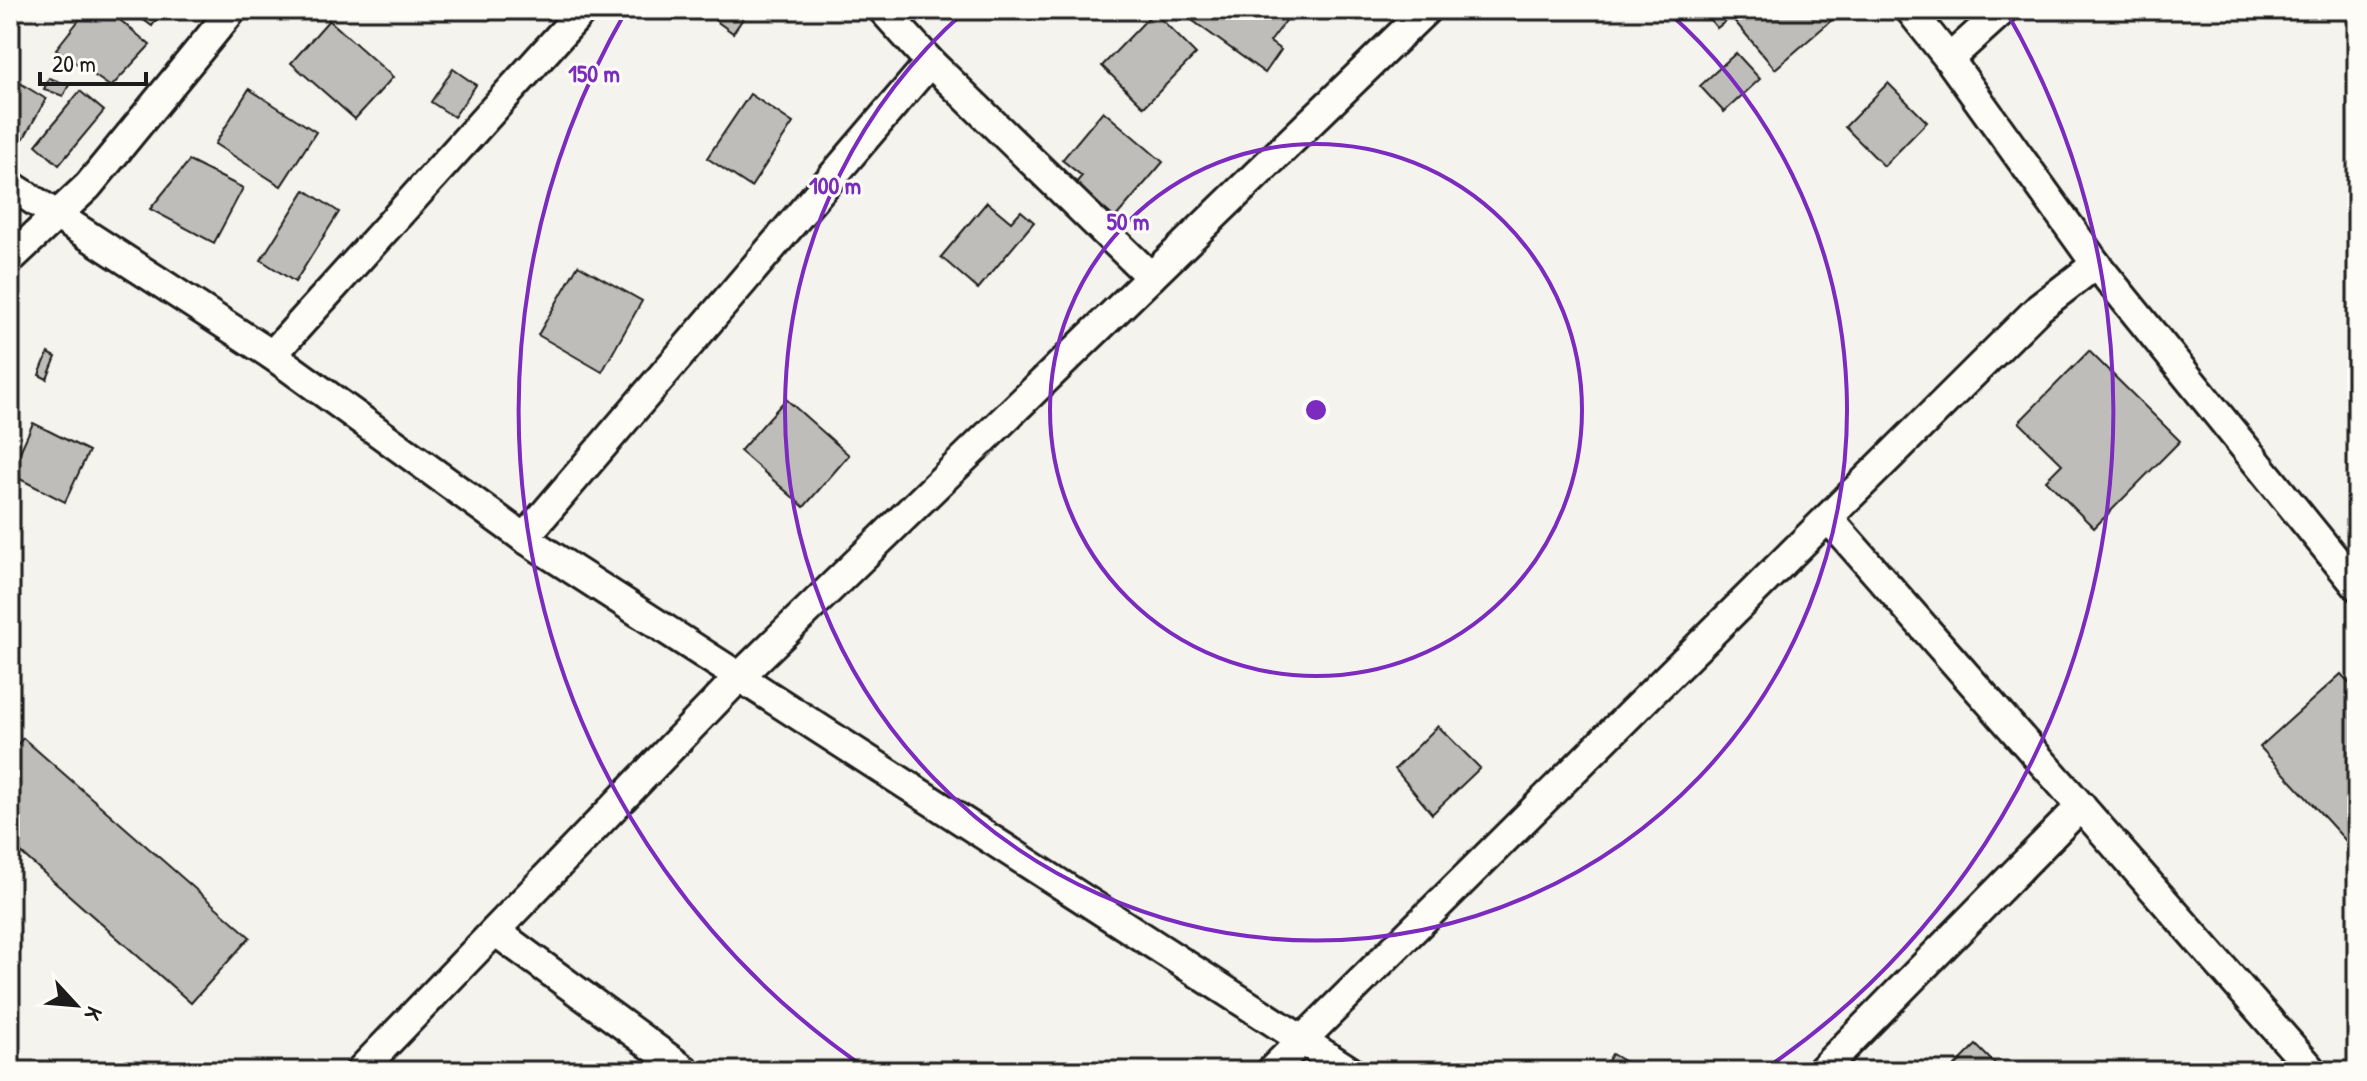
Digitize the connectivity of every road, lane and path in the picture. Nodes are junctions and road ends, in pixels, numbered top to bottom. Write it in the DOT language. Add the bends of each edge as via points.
graph roads {
  1 [pos="232,10"];
  2 [pos="583,10"];
  3 [pos="883,10"];
  4 [pos="1910,10"];
  5 [pos="2003,10"];
  6 [pos="1417,13"];
  7 [pos="1949,59"];
  8 [pos="930,62"];
  9 [pos="10,185"];
  10 [pos="58,217"];
  11 [pos="10,259"];
  12 [pos="2096,264"];
  13 [pos="1151,277"];
  14 [pos="272,355"];
  15 [pos="1828,518"];
  16 [pos="524,538"];
  17 [pos="2357,586"];
  18 [pos="740,676"];
  19 [pos="2081,806"];
  20 [pos="495,931"];
  21 [pos="1302,1040"];
  22 [pos="360,1071"];
  23 [pos="686,1071"];
  24 [pos="1271,1071"];
  25 [pos="1350,1071"];
  26 [pos="1821,1071"];
  27 [pos="2313,1071"];
  1 -- 10 [label="street"];
  2 -- 14 [label="street"];
  3 -- 8 [label="street"];
  4 -- 7 [label="street"];
  5 -- 7 [label="street"];
  6 -- 13 [label="street"];
  7 -- 12 [label="street"];
  8 -- 13 [label="street"];
  8 -- 16 [label="street"];
  9 -- 10 [label="street"];
  10 -- 11 [label="street"];
  10 -- 14 [label="street"];
  12 -- 15 [label="street" via="2039,308"];
  12 -- 17 [label="street"];
  13 -- 18 [label="street"];
  14 -- 16 [label="street"];
  15 -- 19 [label="street"];
  15 -- 21 [label="street"];
  16 -- 18 [label="street"];
  18 -- 20 [label="street"];
  18 -- 21 [label="street"];
  19 -- 26 [label="street"];
  19 -- 27 [label="street"];
  20 -- 22 [label="street"];
  20 -- 23 [label="street"];
  21 -- 24 [label="street"];
  21 -- 25 [label="street"];
}
